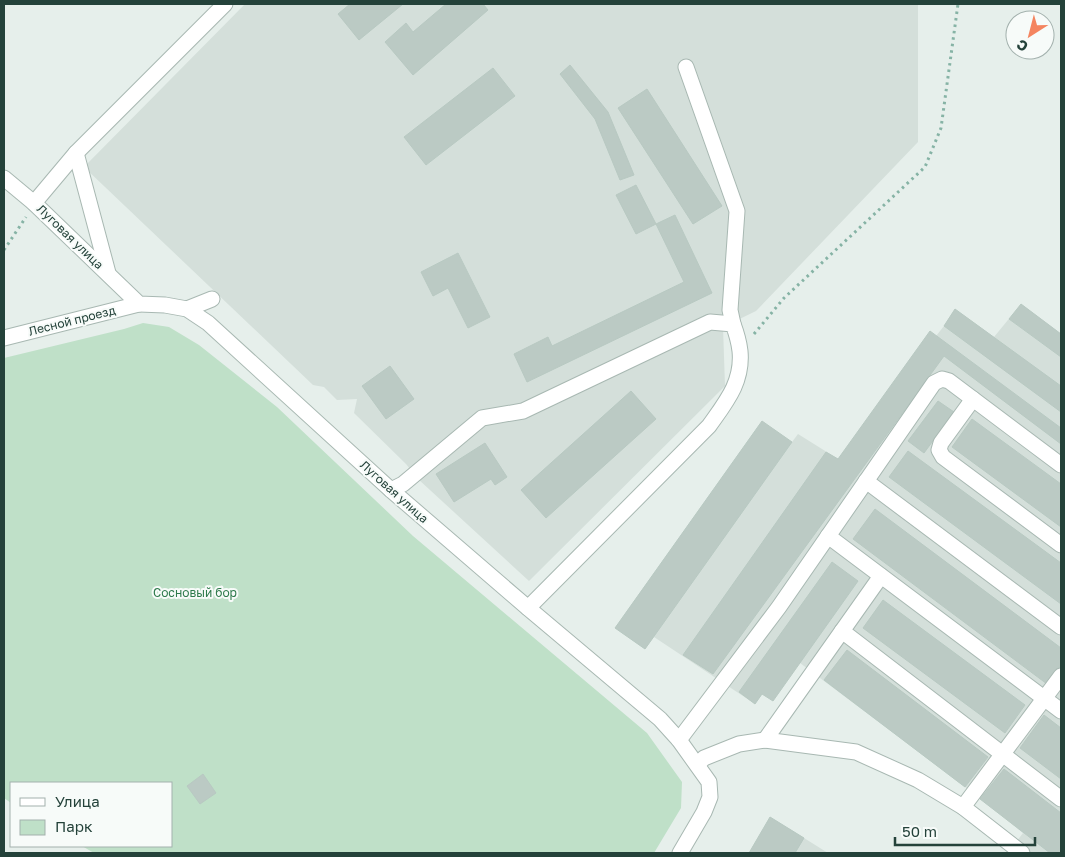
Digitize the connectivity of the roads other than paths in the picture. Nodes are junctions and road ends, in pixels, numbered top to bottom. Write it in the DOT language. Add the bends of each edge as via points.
graph roads {
  1 [pos="225,4"];
  2 [pos="686,66"];
  3 [pos="76,153"];
  4 [pos="4,178"];
  5 [pos="34,203"];
  6 [pos="108,274"];
  7 [pos="212,299"];
  8 [pos="139,304"];
  9 [pos="187,309"];
  10 [pos="733,324"];
  11 [pos="4,338"];
  12 [pos="973,399"];
  13 [pos="1061,464"];
  14 [pos="866,481"];
  15 [pos="391,490"];
  16 [pos="828,536"];
  17 [pos="1061,545"];
  18 [pos="881,576"];
  19 [pos="528,608"];
  20 [pos="1061,627"];
  21 [pos="842,631"];
  22 [pos="1061,676"];
  23 [pos="1045,699"];
  24 [pos="1061,711"];
  25 [pos="679,740"];
  26 [pos="765,740"];
  27 [pos="1003,755"];
  28 [pos="698,764"];
  29 [pos="1061,799"];
  30 [pos="962,808"];
  31 [pos="680,853"];
  32 [pos="1022,853"];
  1 -- 3 [label="street"];
  2 -- 10 [label="street" via="737,211 730,310"];
  3 -- 5 [label="street"];
  3 -- 6 [label="street"];
  4 -- 5 [label="street, Луговая улица"];
  5 -- 6 [label="street, Луговая улица"];
  6 -- 8 [label="street, Луговая улица"];
  7 -- 9 [label="street"];
  8 -- 9 [label="street, Луговая улица"];
  8 -- 11 [label="street, Лесной проезд"];
  9 -- 15 [label="street, Луговая улица" via="208,322"];
  10 -- 15 [label="street" via="710,322 523,411 482,418 403,484"];
  10 -- 19 [label="street" via="740,350 739,374 733,392 710,426"];
  12 -- 13 [label="street"];
  12 -- 14 [label="street" via="949,381 942,379 934,383"];
  12 -- 17 [label="street" via="941,443 939,450 943,457"];
  14 -- 16 [label="street"];
  14 -- 20 [label="street"];
  15 -- 19 [label="street, Луговая улица"];
  16 -- 18 [label="street"];
  16 -- 25 [label="street"];
  18 -- 21 [label="street"];
  18 -- 23 [label="street"];
  19 -- 25 [label="street, Луговая улица" via="660,719"];
  21 -- 26 [label="street"];
  21 -- 27 [label="street"];
  22 -- 23 [label="street"];
  23 -- 24 [label="street"];
  23 -- 27 [label="street"];
  25 -- 28 [label="street, Луговая улица"];
  26 -- 28 [label="street" via="739,744 704,758"];
  26 -- 30 [label="street" via="856,752 918,780"];
  27 -- 29 [label="street"];
  27 -- 30 [label="street"];
  28 -- 31 [label="street, Луговая улица" via="709,782 710,797"];
  30 -- 32 [label="street"];
}
